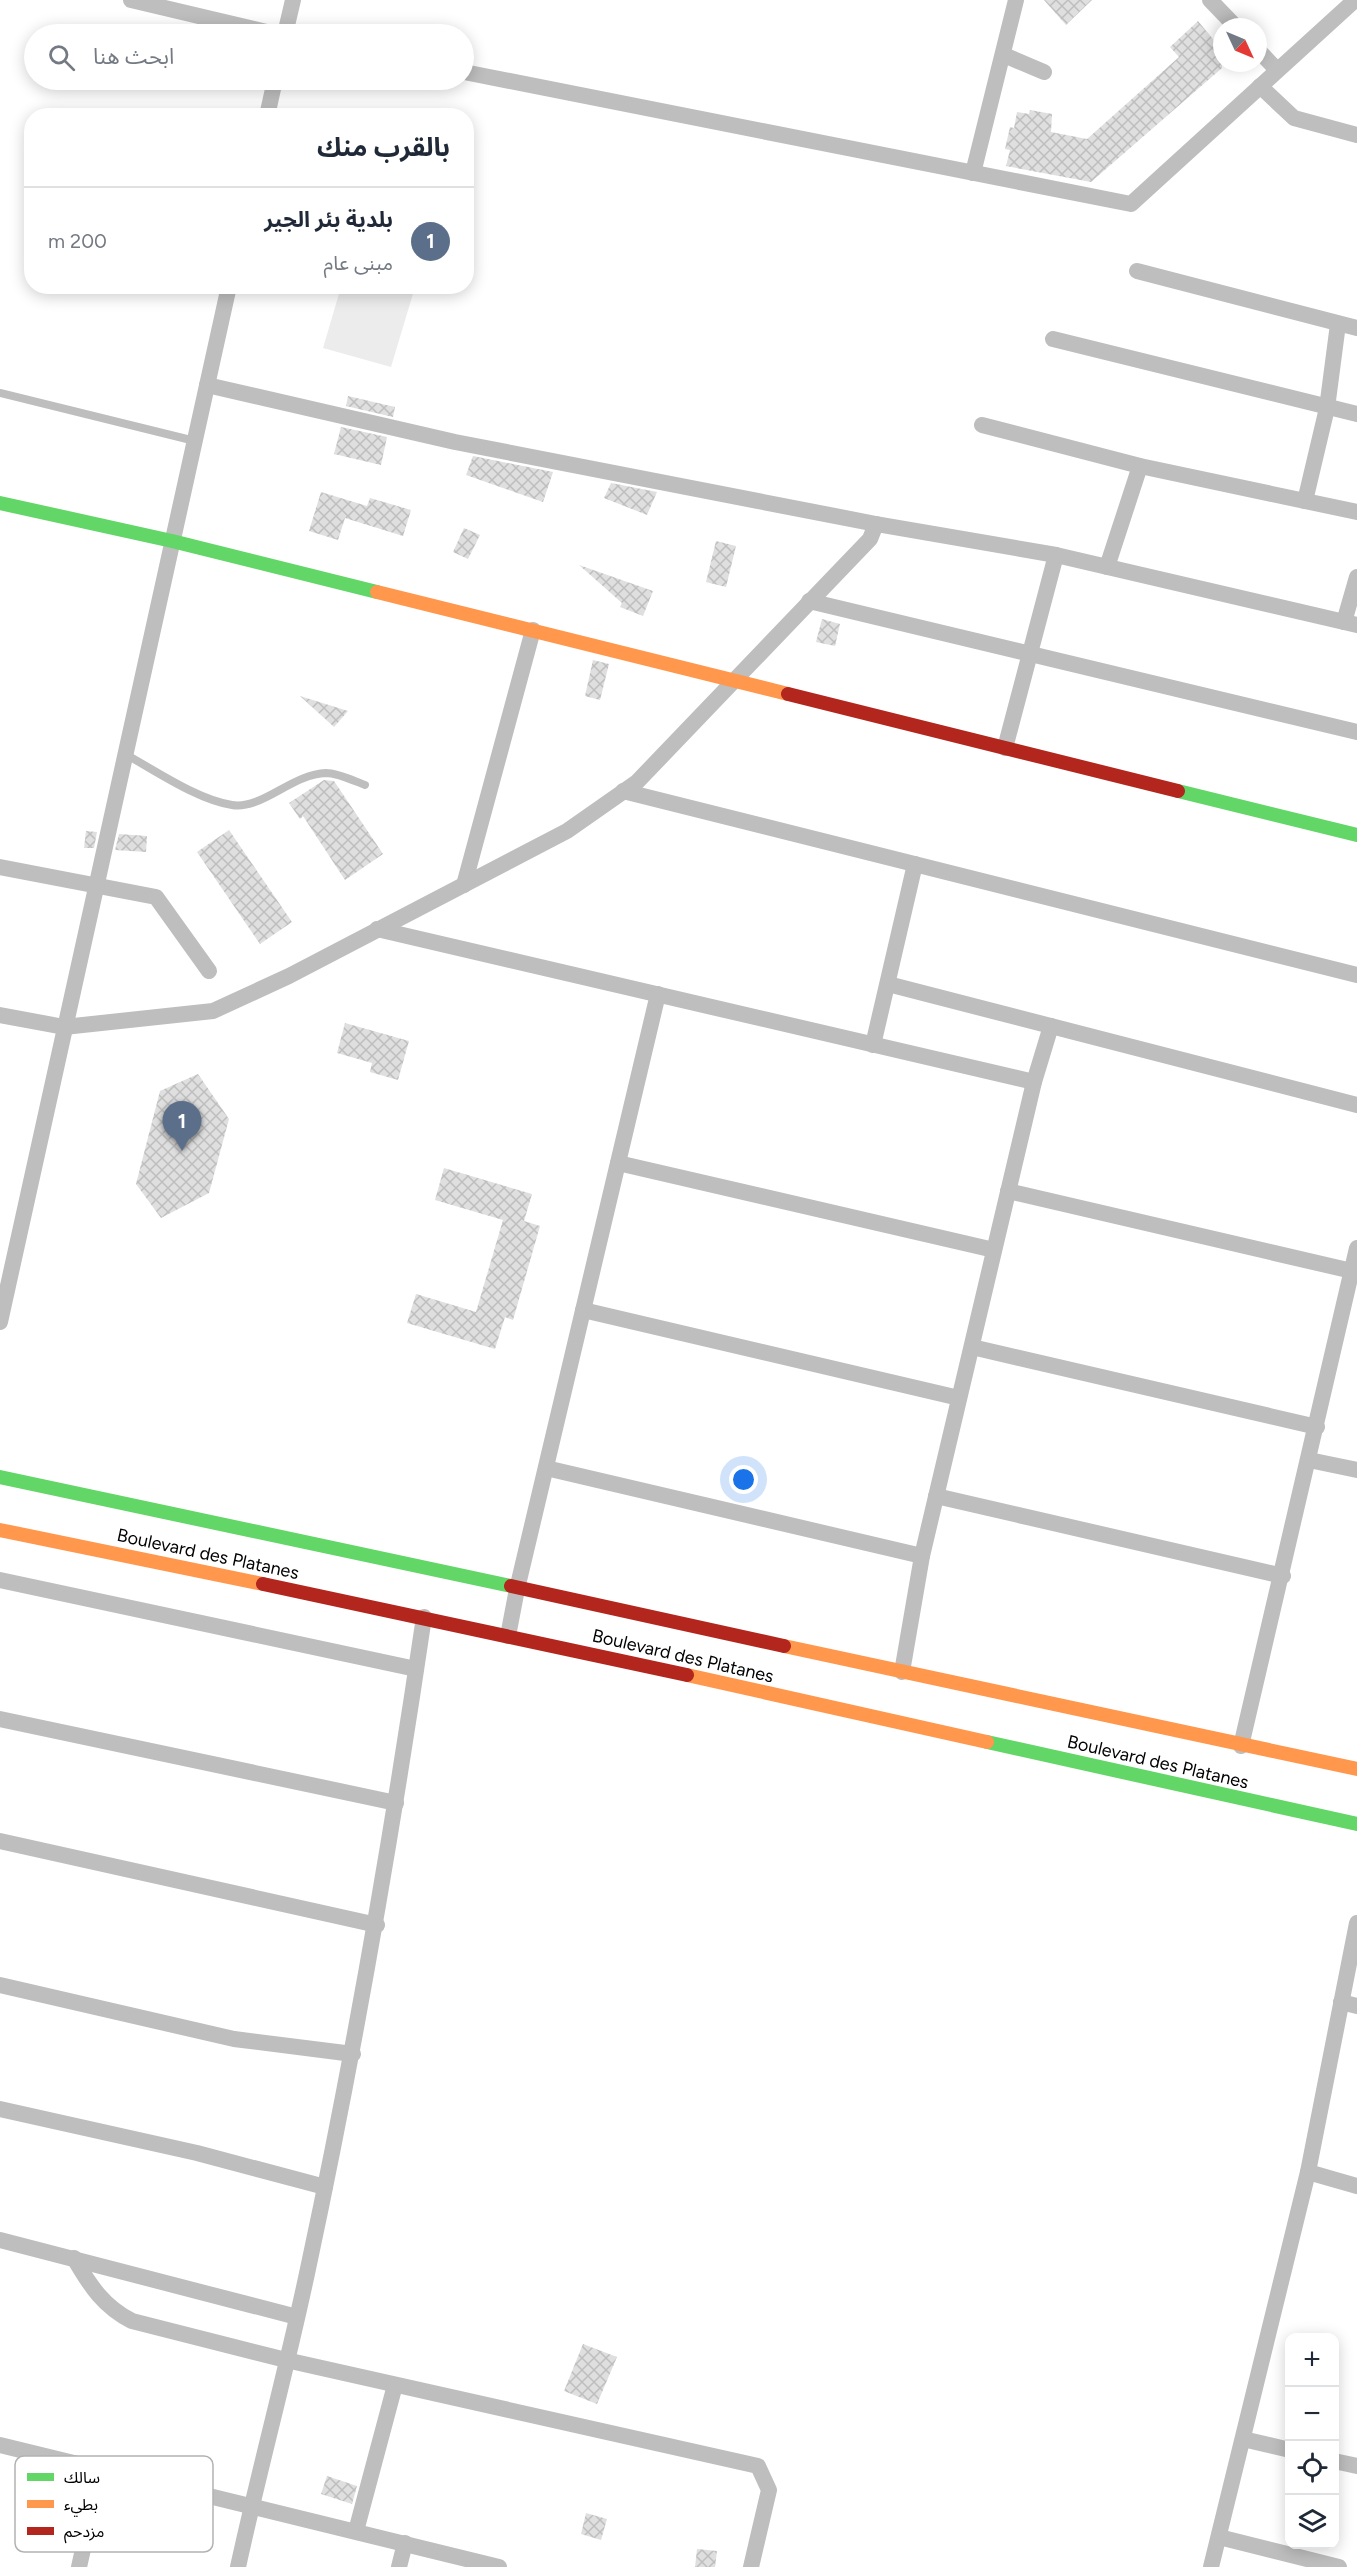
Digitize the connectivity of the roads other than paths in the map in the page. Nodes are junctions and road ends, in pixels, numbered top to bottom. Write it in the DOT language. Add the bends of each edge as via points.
graph roads {
  1 [pos="131,0"];
  2 [pos="293,0"];
  3 [pos="1016,0"];
  4 [pos="1210,0"];
  5 [pos="1354,0"];
  6 [pos="1227,18"];
  7 [pos="232,24"];
  8 [pos="287,24"];
  9 [pos="1004,55"];
  10 [pos="1267,59"];
  11 [pos="1277,70"];
  12 [pos="1044,72"];
  13 [pos="474,74"];
  14 [pos="1260,86"];
  15 [pos="273,90"];
  16 [pos="269,108"];
  17 [pos="1357,135"];
  18 [pos="974,173"];
  19 [pos="1137,271"];
  20 [pos="227,294"];
  21 [pos="1338,324"];
  22 [pos="1357,328"];
  23 [pos="1053,339"];
  24 [pos="207,385"];
  25 [pos="0,393"];
  26 [pos="1327,408"];
  27 [pos="1357,414"];
  28 [pos="982,425"];
  29 [pos="195,441"];
  30 [pos="1140,466"];
  31 [pos="1305,501"];
  32 [pos="0,503"];
  33 [pos="1357,512"];
  34 [pos="876,524"];
  35 [pos="172,541"];
  36 [pos="1056,555"];
  37 [pos="1107,567"];
  38 [pos="1357,577"];
  39 [pos="808,601"];
  40 [pos="1351,623"];
  41 [pos="533,630"];
  42 [pos="1029,653"];
  43 [pos="733,680"];
  44 [pos="1357,732"];
  45 [pos="1005,748"];
  46 [pos="125,754"];
  47 [pos="365,785"];
  48 [pos="623,791"];
  49 [pos="1357,835"];
  50 [pos="915,864"];
  51 [pos="0,867"];
  52 [pos="464,885"];
  53 [pos="95,886"];
  54 [pos="377,929"];
  55 [pos="209,971"];
  56 [pos="1357,975"];
  57 [pos="888,984"];
  58 [pos="658,994"];
  59 [pos="0,1015"];
  60 [pos="1051,1026"];
  61 [pos="64,1027"];
  62 [pos="873,1045"];
  63 [pos="1034,1082"];
  64 [pos="1357,1105"];
  65 [pos="618,1163"];
  66 [pos="1008,1191"];
  67 [pos="1357,1248"];
  68 [pos="994,1250"];
  69 [pos="1352,1270"];
  70 [pos="583,1310"];
  71 [pos="0,1322"];
  72 [pos="972,1347"];
  73 [pos="959,1398"];
  74 [pos="1317,1427"];
  75 [pos="1309,1460"];
  76 [pos="546,1468"];
  77 [pos="1357,1470"];
  78 [pos="0,1477"];
  79 [pos="936,1496"];
  80 [pos="0,1530"];
  81 [pos="922,1556"];
  82 [pos="1283,1576"];
  83 [pos="0,1580"];
  84 [pos="517,1589"];
  85 [pos="424,1617"];
  86 [pos="508,1636"];
  87 [pos="416,1669"];
  88 [pos="902,1672"];
  89 [pos="0,1719"];
  90 [pos="1241,1746"];
  91 [pos="1357,1769"];
  92 [pos="396,1803"];
  93 [pos="1357,1824"];
  94 [pos="0,1841"];
  95 [pos="1357,1923"];
  96 [pos="377,1924"];
  97 [pos="0,1985"];
  98 [pos="1349,2004"];
  99 [pos="353,2054"];
  100 [pos="0,2109"];
  101 [pos="1308,2172"];
  102 [pos="1357,2186"];
  103 [pos="325,2187"];
  104 [pos="0,2240"];
  105 [pos="74,2258"];
  106 [pos="297,2316"];
  107 [pos="286,2360"];
  108 [pos="395,2385"];
  109 [pos="1243,2439"];
  110 [pos="0,2445"];
  111 [pos="1285,2449"];
  112 [pos="46,2456"];
  113 [pos="1339,2462"];
  114 [pos="1357,2466"];
  115 [pos="213,2496"];
  116 [pos="252,2505"];
  117 [pos="356,2531"];
  118 [pos="1219,2537"];
  119 [pos="405,2543"];
  120 [pos="82,2552"];
  121 [pos="79,2567"];
  122 [pos="238,2567"];
  123 [pos="399,2567"];
  124 [pos="499,2567"];
  125 [pos="751,2567"];
  126 [pos="1211,2567"];
  127 [pos="1339,2567"];
  1 -- 7 [label="street"];
  2 -- 8 [label="street"];
  3 -- 9 [label="street"];
  4 -- 6 [label="street"];
  5 -- 11 [label="street"];
  9 -- 12 [label="street"];
  9 -- 18 [label="street" via="979,141"];
  10 -- 11 [label="street"];
  11 -- 14 [label="street"];
  13 -- 18 [label="street"];
  14 -- 17 [label="street" via="1294,118"];
  14 -- 18 [label="street" via="1131,204"];
  15 -- 16 [label="street"];
  19 -- 21 [label="street"];
  20 -- 24 [label="street"];
  21 -- 22 [label="street"];
  21 -- 26 [label="street"];
  23 -- 26 [label="street"];
  24 -- 29 [label="street"];
  24 -- 34 [label="street" via="455,442"];
  25 -- 29 [label="lane"];
  26 -- 27 [label="street"];
  26 -- 31 [label="street"];
  28 -- 30 [label="street"];
  29 -- 35 [label="street"];
  30 -- 31 [label="street"];
  30 -- 37 [label="street"];
  31 -- 33 [label="street"];
  32 -- 35 [label="main road"];
  34 -- 36 [label="street"];
  34 -- 39 [label="street" via="870,539"];
  35 -- 41 [label="main road"];
  35 -- 46 [label="street"];
  36 -- 37 [label="street"];
  36 -- 42 [label="street"];
  37 -- 40 [label="street"];
  38 -- 40 [label="street"];
  39 -- 42 [label="street"];
  39 -- 43 [label="street"];
  41 -- 43 [label="main road"];
  41 -- 52 [label="street"];
  42 -- 44 [label="street"];
  42 -- 45 [label="street"];
  43 -- 45 [label="main road"];
  43 -- 48 [label="street" via="637,782"];
  45 -- 49 [label="main road"];
  46 -- 47 [label="lane" via="198,793 234,806 261,800 303,776 328,773"];
  46 -- 53 [label="street"];
  48 -- 50 [label="street"];
  48 -- 52 [label="street" via="567,831"];
  50 -- 56 [label="street"];
  50 -- 57 [label="street"];
  51 -- 53 [label="street"];
  52 -- 54 [label="street"];
  53 -- 55 [label="street" via="156,897"];
  53 -- 61 [label="street"];
  54 -- 58 [label="street"];
  54 -- 61 [label="street" via="213,1011"];
  57 -- 60 [label="street"];
  57 -- 62 [label="street"];
  58 -- 62 [label="street"];
  58 -- 65 [label="street"];
  59 -- 61 [label="street"];
  60 -- 63 [label="street"];
  60 -- 64 [label="street"];
  61 -- 71 [label="street"];
  62 -- 63 [label="street"];
  63 -- 66 [label="street"];
  65 -- 68 [label="street"];
  65 -- 70 [label="street"];
  66 -- 68 [label="street"];
  66 -- 69 [label="street"];
  67 -- 69 [label="street"];
  68 -- 72 [label="street"];
  69 -- 74 [label="street"];
  70 -- 73 [label="street"];
  70 -- 76 [label="street"];
  72 -- 73 [label="street"];
  72 -- 74 [label="street"];
  73 -- 79 [label="street"];
  74 -- 75 [label="street"];
  75 -- 77 [label="street"];
  75 -- 82 [label="street"];
  76 -- 81 [label="street"];
  76 -- 84 [label="street"];
  78 -- 84 [label="main road, Boulevard des Platanes" via="213,1520"];
  79 -- 81 [label="street"];
  79 -- 82 [label="street"];
  80 -- 85 [label="main road, Boulevard des Platanes"];
  81 -- 88 [label="street"];
  82 -- 90 [label="street"];
  83 -- 87 [label="street"];
  84 -- 86 [label="street"];
  84 -- 88 [label="main road, Boulevard des Platanes"];
  85 -- 86 [label="main road, Boulevard des Platanes"];
  85 -- 87 [label="street"];
  86 -- 93 [label="main road, Boulevard des Platanes"];
  87 -- 92 [label="street"];
  88 -- 90 [label="main road, Boulevard des Platanes"];
  89 -- 92 [label="street"];
  90 -- 91 [label="main road, Boulevard des Platanes"];
  92 -- 96 [label="street"];
  94 -- 96 [label="street"];
  95 -- 98 [label="street"];
  96 -- 99 [label="street"];
  97 -- 99 [label="street" via="234,2039"];
  98 -- 101 [label="street"];
  99 -- 103 [label="street"];
  100 -- 103 [label="street" via="197,2153"];
  101 -- 102 [label="street"];
  101 -- 109 [label="street"];
  103 -- 106 [label="street"];
  104 -- 105 [label="street"];
  105 -- 106 [label="street"];
  105 -- 107 [label="street" via="92,2289 113,2312 132,2321"];
  106 -- 107 [label="street"];
  107 -- 108 [label="street"];
  107 -- 116 [label="street"];
  108 -- 117 [label="street"];
  108 -- 125 [label="street" via="758,2466 769,2490"];
  109 -- 111 [label="street"];
  109 -- 118 [label="street"];
  110 -- 112 [label="street"];
  113 -- 114 [label="street"];
  115 -- 116 [label="street"];
  116 -- 117 [label="street"];
  116 -- 122 [label="street"];
  117 -- 119 [label="street"];
  118 -- 126 [label="street"];
  118 -- 127 [label="street"];
  119 -- 123 [label="street"];
  119 -- 124 [label="street"];
  120 -- 121 [label="street"];
}
